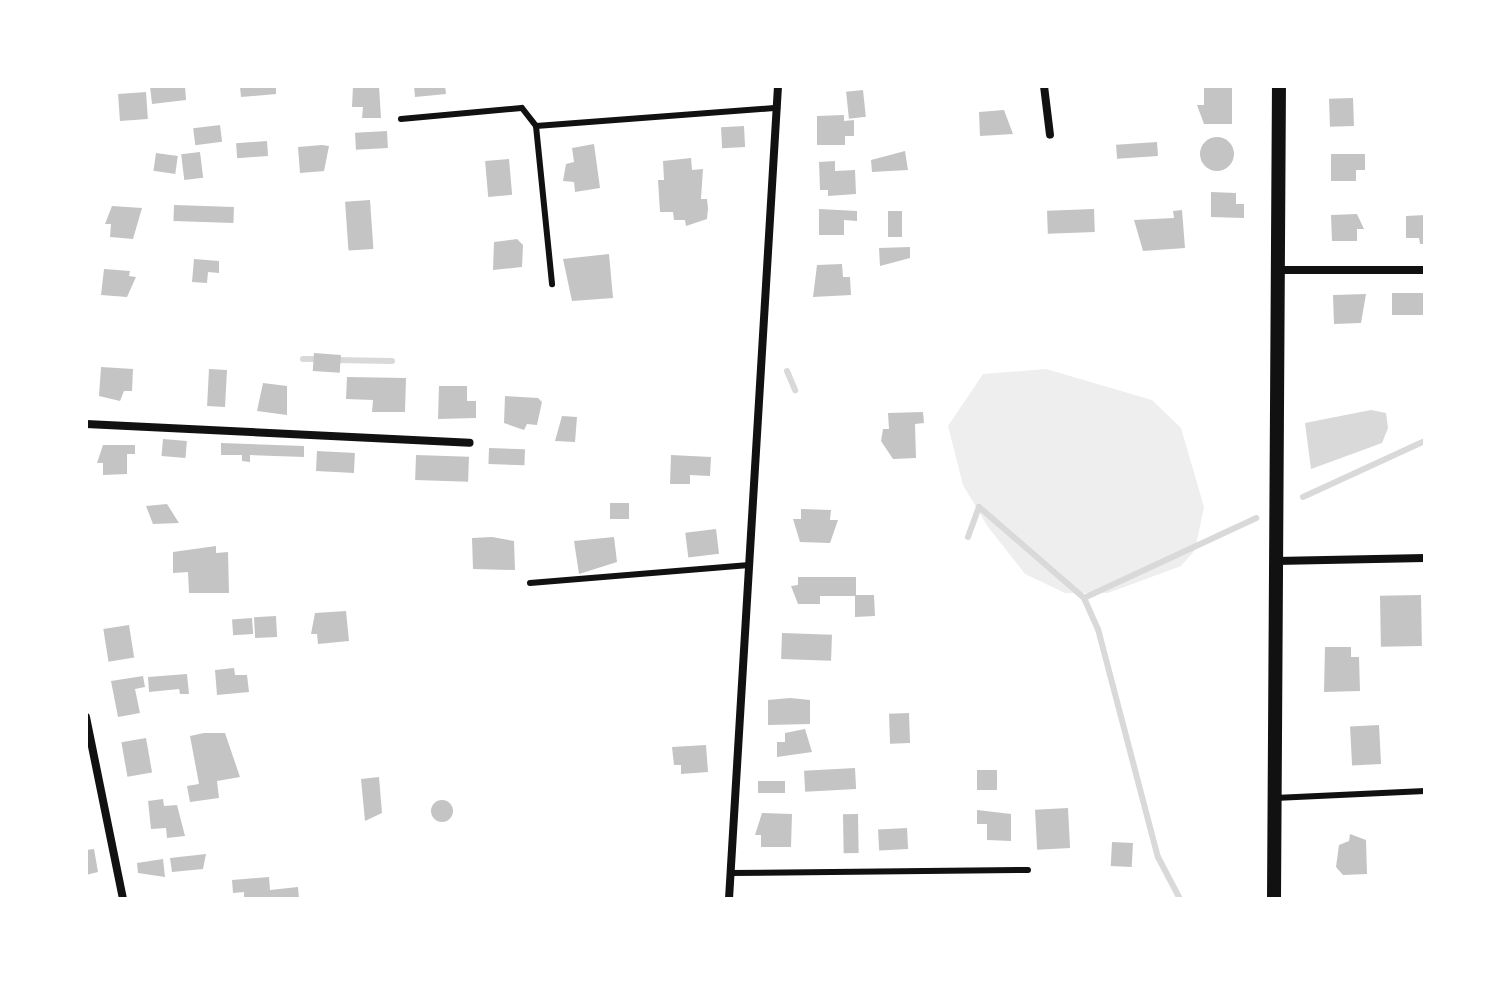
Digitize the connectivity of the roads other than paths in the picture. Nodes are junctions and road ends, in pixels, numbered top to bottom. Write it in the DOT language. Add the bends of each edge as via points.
graph roads {
  1 [pos="778,86"];
  2 [pos="1044,86"];
  3 [pos="1279,86"];
  4 [pos="777,108"];
  5 [pos="401,119"];
  6 [pos="536,126"];
  7 [pos="1050,135"];
  8 [pos="1278,270"];
  9 [pos="1425,270"];
  10 [pos="552,284"];
  11 [pos="86,424"];
  12 [pos="470,443"];
  13 [pos="1425,558"];
  14 [pos="1276,561"];
  15 [pos="749,565"];
  16 [pos="530,583"];
  17 [pos="86,717"];
  18 [pos="1425,791"];
  19 [pos="1275,798"];
  20 [pos="1028,870"];
  21 [pos="730,873"];
  22 [pos="123,899"];
  23 [pos="729,899"];
  24 [pos="1274,899"];
  1 -- 4 [label="street"];
  2 -- 7 [label="street"];
  3 -- 8 [label="street"];
  4 -- 6 [label="lane"];
  4 -- 15 [label="street"];
  5 -- 6 [label="lane" via="522,108"];
  6 -- 10 [label="lane"];
  8 -- 9 [label="street"];
  8 -- 14 [label="street"];
  11 -- 12 [label="street"];
  13 -- 14 [label="street"];
  14 -- 19 [label="street"];
  15 -- 16 [label="lane"];
  15 -- 21 [label="street"];
  17 -- 22 [label="street"];
  18 -- 19 [label="lane"];
  19 -- 24 [label="street"];
  20 -- 21 [label="lane"];
  21 -- 23 [label="street"];
}
